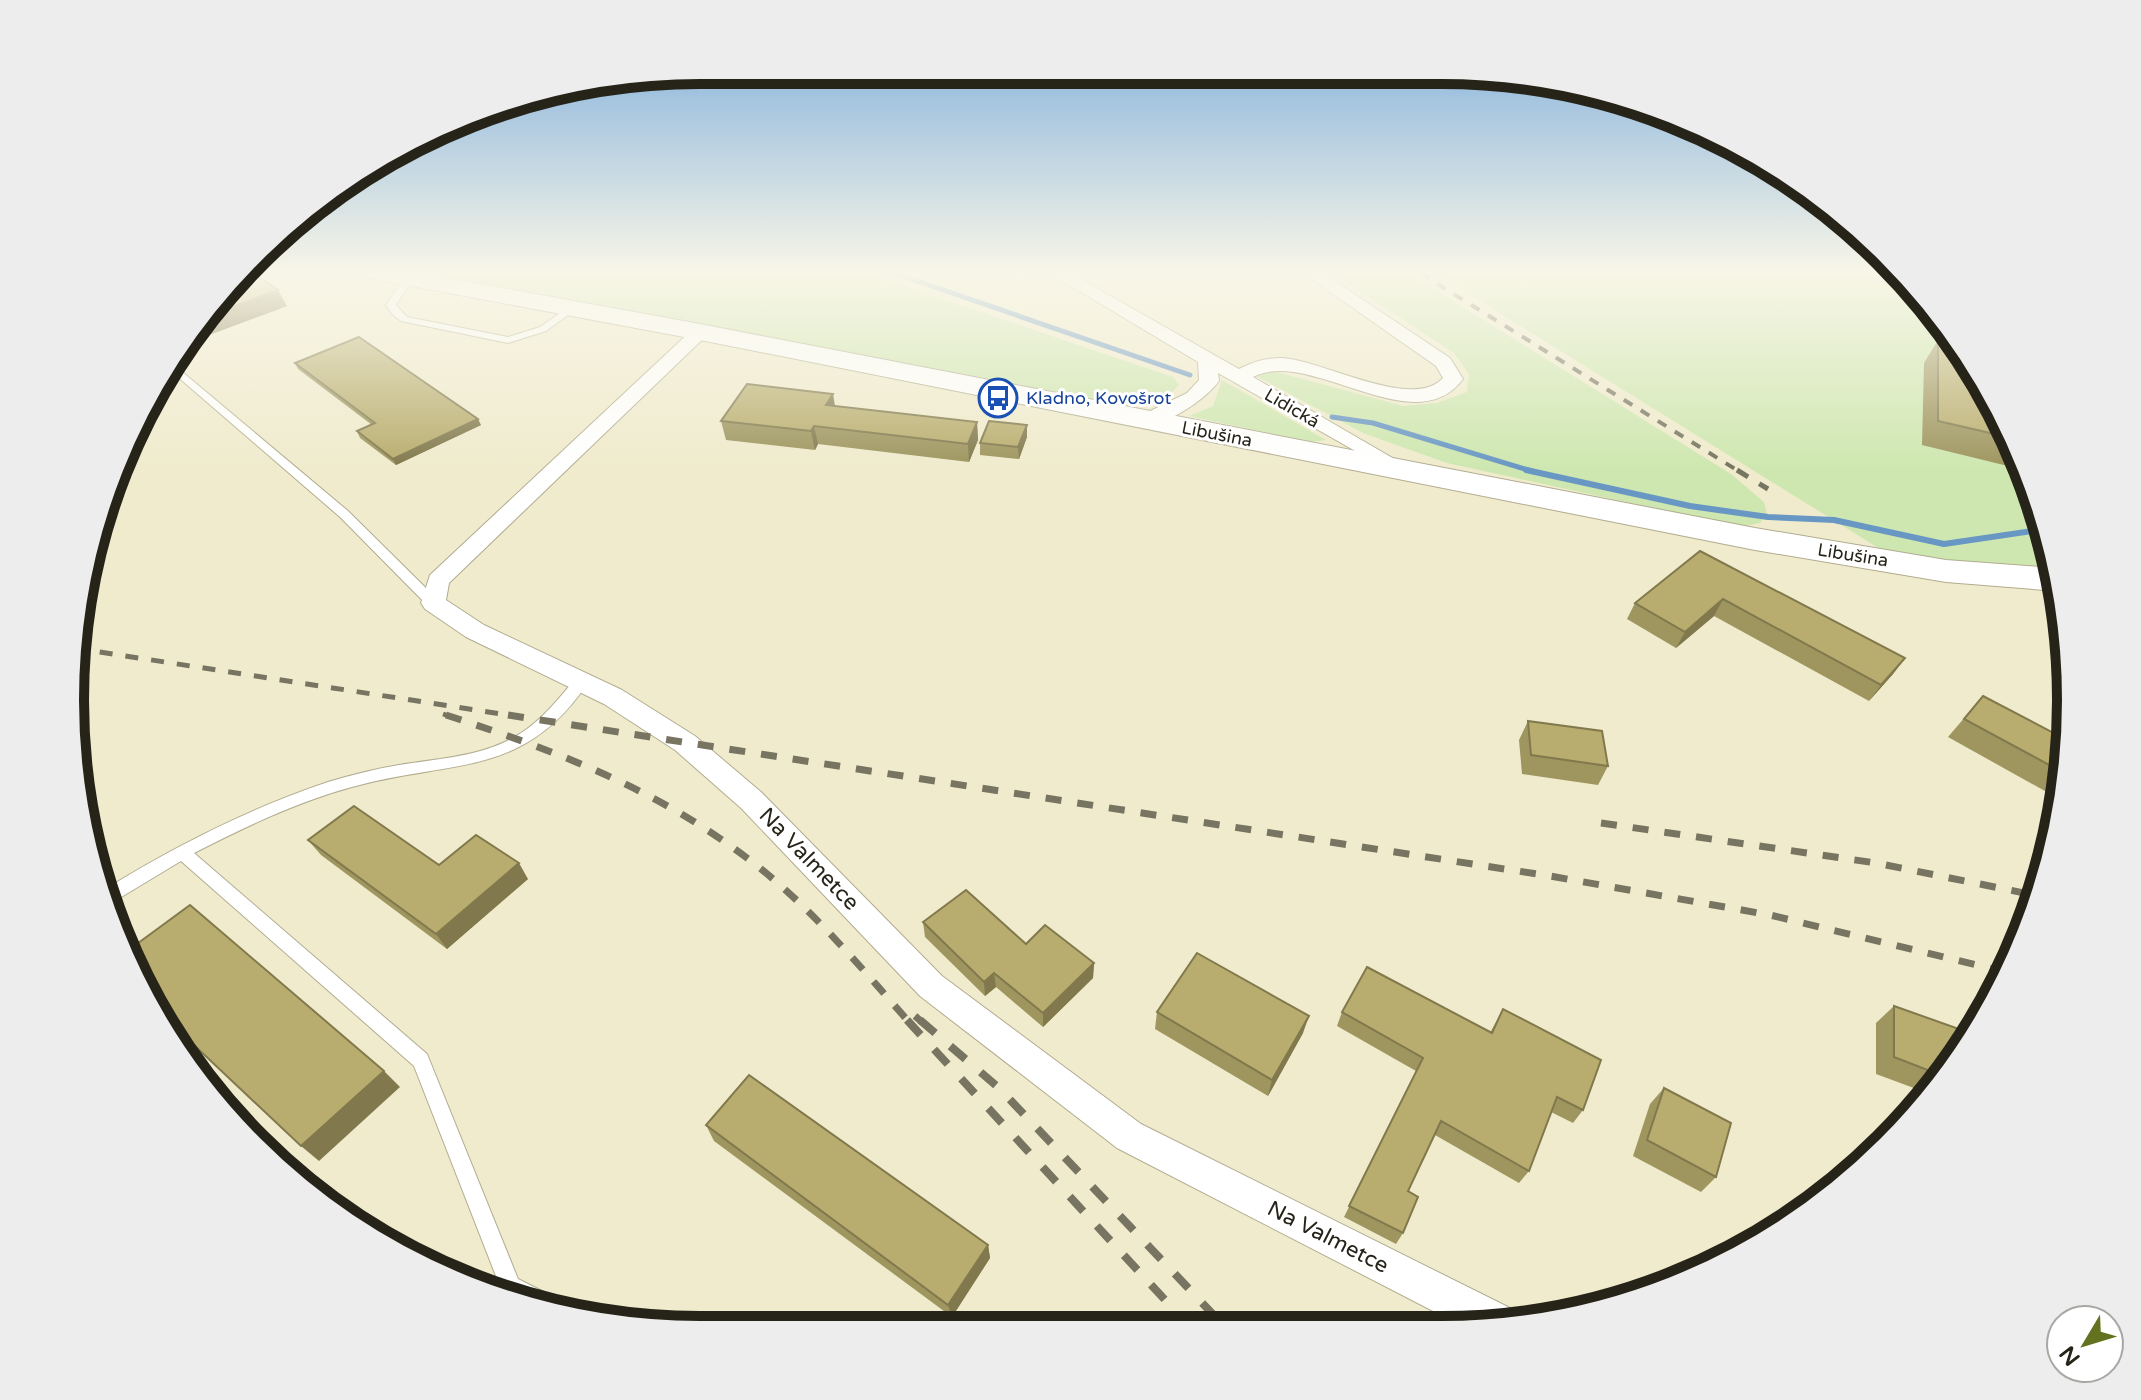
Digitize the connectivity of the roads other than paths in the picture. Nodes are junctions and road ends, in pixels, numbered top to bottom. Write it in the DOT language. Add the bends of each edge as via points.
graph roads {
  1 [pos="693,338"];
  2 [pos="732,338"];
  3 [pos="1171,338"];
  4 [pos="1408,338"];
  5 [pos="1207,359"];
  6 [pos="179,373"];
  7 [pos="1239,377"];
  8 [pos="1147,420"];
  9 [pos="1401,471"];
  10 [pos="2045,579"];
  11 [pos="433,603"];
  12 [pos="582,681"];
  13 [pos="182,852"];
  14 [pos="115,892"];
  15 [pos="510,1286"];
  16 [pos="1482,1315"];
  1 -- 11 [label="street" via="438,580"];
  2 -- 8 [label="main road, Libušina"];
  3 -- 5 [label="street, Lidická"];
  4 -- 7 [label="street" via="1443,362 1453,379 1442,391 1384,392 1284,364 1262,365"];
  5 -- 7 [label="street, Lidická"];
  5 -- 8 [label="street" via="1209,381 1194,397"];
  6 -- 11 [label="lane" via="344,514"];
  7 -- 9 [label="street, Lidická"];
  8 -- 9 [label="main road, Libušina"];
  9 -- 10 [label="main road, Libušina" via="1755,539 1946,571"];
  11 -- 12 [label="street, Na Valmetce" via="475,631"];
  12 -- 13 [label="lane" via="523,739 467,760 378,774 325,789"];
  12 -- 16 [label="street, Na Valmetce" via="685,743 751,800 931,986 1129,1136"];
  13 -- 14 [label="lane"];
  13 -- 15 [label="lane" via="421,1060"];
}
